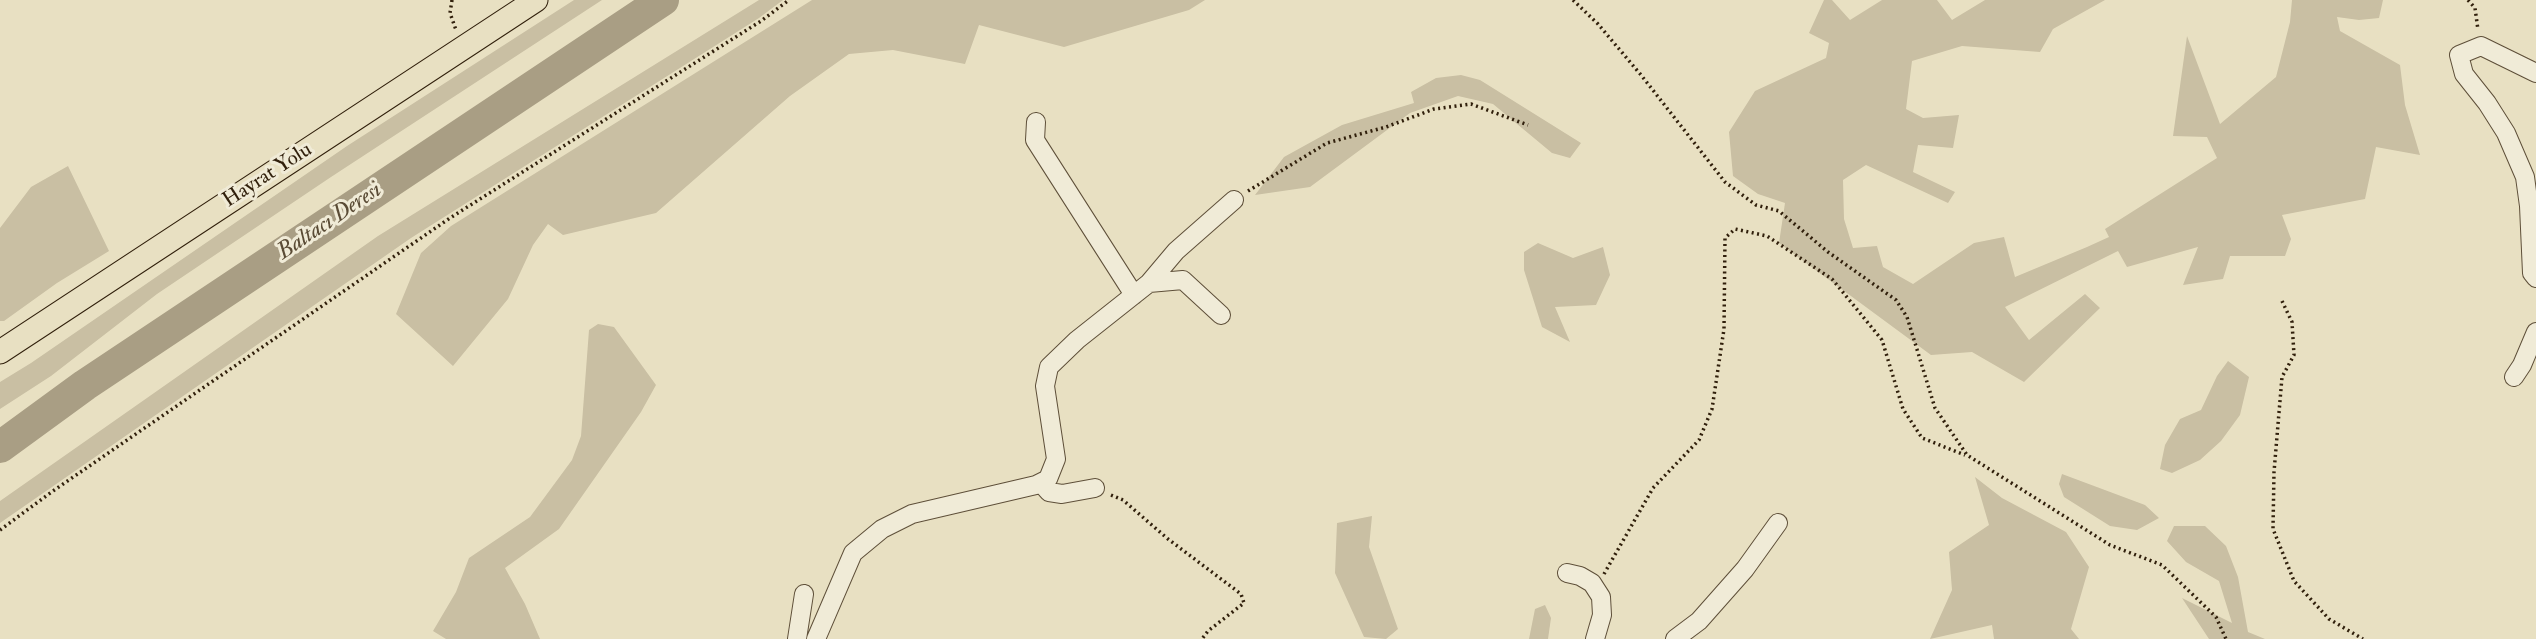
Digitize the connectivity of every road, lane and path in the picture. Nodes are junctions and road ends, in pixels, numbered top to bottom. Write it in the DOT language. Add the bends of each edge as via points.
graph roads {
  1 [pos="452,0"];
  2 [pos="536,0"];
  3 [pos="789,0"];
  4 [pos="1573,0"];
  5 [pos="2468,0"];
  6 [pos="2481,46"];
  7 [pos="461,49"];
  8 [pos="2536,74"];
  9 [pos="1036,122"];
  10 [pos="1528,125"];
  11 [pos="1234,200"];
  12 [pos="2536,278"];
  13 [pos="1149,283"];
  14 [pos="1134,295"];
  15 [pos="2282,301"];
  16 [pos="1221,315"];
  17 [pos="2536,332"];
  18 [pos="0,352"];
  19 [pos="2514,377"];
  20 [pos="1967,455"];
  21 [pos="1041,482"];
  22 [pos="1095,488"];
  23 [pos="1778,523"];
  24 [pos="0,530"];
  25 [pos="1567,573"];
  26 [pos="1596,589"];
  27 [pos="804,594"];
  28 [pos="797,639"];
  29 [pos="816,639"];
  30 [pos="1202,639"];
  31 [pos="1595,639"];
  32 [pos="1675,639"];
  33 [pos="2226,639"];
  34 [pos="2363,639"];
  1 -- 7 [label="path" via="450,13"];
  2 -- 7 [label="main road, Hayrat Yolu"];
  3 -- 24 [label="path" via="450,218"];
  4 -- 20 [label="path" via="1641,75 1725,182 1756,205 1779,211 1896,300 1907,317 1935,408"];
  5 -- 6 [label="path" via="2475,8"];
  6 -- 8 [label="street"];
  6 -- 12 [label="street" via="2459,55 2464,75 2506,133 2525,177"];
  7 -- 18 [label="main road, Hayrat Yolu"];
  9 -- 14 [label="street" via="1035,140"];
  10 -- 11 [label="path" via="1471,104 1434,109 1327,143"];
  11 -- 13 [label="street" via="1176,251"];
  13 -- 14 [label="street"];
  13 -- 16 [label="street" via="1183,280"];
  14 -- 21 [label="street" via="1049,367 1045,386 1056,459 1048,480"];
  15 -- 34 [label="path" via="2292,322 2294,355 2282,377 2273,529 2294,581 2329,619"];
  17 -- 19 [label="street"];
  20 -- 26 [label="path" via="1922,438 1903,410 1882,340 1832,279 1768,236 1735,229 1725,238 1724,329 1712,409 1699,440 1653,488"];
  20 -- 33 [label="path" via="2110,545 2162,565 2216,617"];
  21 -- 22 [label="street" via="1049,492 1062,494"];
  21 -- 29 [label="street" via="912,514 882,529 853,553"];
  22 -- 30 [label="path" via="1123,500 1241,594 1244,603"];
  23 -- 32 [label="street" via="1699,621"];
  25 -- 26 [label="street" via="1580,576"];
  26 -- 31 [label="street" via="1602,615"];
  27 -- 28 [label="street"];
}
